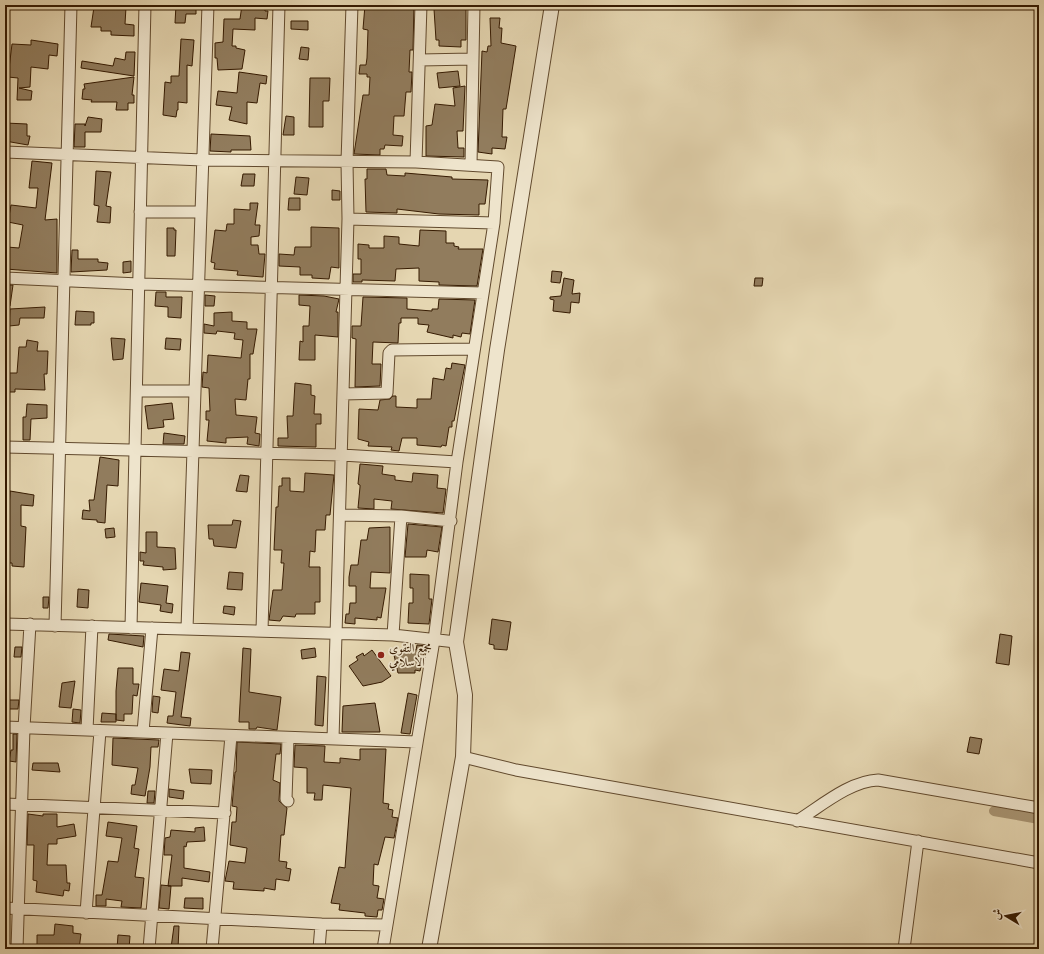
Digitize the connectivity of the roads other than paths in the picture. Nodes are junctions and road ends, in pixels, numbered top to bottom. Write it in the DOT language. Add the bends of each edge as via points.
graph roads {
  1 [pos="71,5"];
  2 [pos="145,5"];
  3 [pos="208,5"];
  4 [pos="279,5"];
  5 [pos="352,5"];
  6 [pos="421,5"];
  7 [pos="474,5"];
  8 [pos="552,5"];
  9 [pos="472,59"];
  10 [pos="420,60"];
  11 [pos="5,152"];
  12 [pos="68,154"];
  13 [pos="143,158"];
  14 [pos="203,160"];
  15 [pos="276,160"];
  16 [pos="347,162"];
  17 [pos="416,162"];
  18 [pos="471,165"];
  19 [pos="140,212"];
  20 [pos="200,212"];
  21 [pos="348,218"];
  22 [pos="494,223"];
  23 [pos="5,278"];
  24 [pos="64,279"];
  25 [pos="138,284"];
  26 [pos="198,285"];
  27 [pos="272,287"];
  28 [pos="346,289"];
  29 [pos="483,293"];
  30 [pos="474,349"];
  31 [pos="137,391"];
  32 [pos="195,391"];
  33 [pos="343,394"];
  34 [pos="5,447"];
  35 [pos="59,449"];
  36 [pos="136,450"];
  37 [pos="193,452"];
  38 [pos="267,453"];
  39 [pos="342,455"];
  40 [pos="457,462"];
  41 [pos="340,515"];
  42 [pos="401,516"];
  43 [pos="450,521"];
  44 [pos="5,624"];
  45 [pos="30,624"];
  46 [pos="55,626"];
  47 [pos="92,626"];
  48 [pos="131,628"];
  49 [pos="152,628"];
  50 [pos="187,629"];
  51 [pos="262,631"];
  52 [pos="336,633"];
  53 [pos="393,634"];
  54 [pos="434,640"];
  55 [pos="456,642"];
  56 [pos="5,727"];
  57 [pos="24,728"];
  58 [pos="87,730"];
  59 [pos="100,731"];
  60 [pos="144,732"];
  61 [pos="167,733"];
  62 [pos="231,736"];
  63 [pos="288,738"];
  64 [pos="333,740"];
  65 [pos="417,742"];
  66 [pos="463,757"];
  67 [pos="288,801"];
  68 [pos="5,804"];
  69 [pos="22,804"];
  70 [pos="1039,808"];
  71 [pos="93,809"];
  72 [pos="161,810"];
  73 [pos="225,814"];
  74 [pos="797,821"];
  75 [pos="918,841"];
  76 [pos="1039,863"];
  77 [pos="5,908"];
  78 [pos="18,908"];
  79 [pos="86,913"];
  80 [pos="152,915"];
  81 [pos="216,920"];
  82 [pos="321,924"];
  83 [pos="386,925"];
  84 [pos="17,949"];
  85 [pos="149,949"];
  86 [pos="212,949"];
  87 [pos="319,949"];
  88 [pos="383,949"];
  89 [pos="429,949"];
  90 [pos="904,949"];
  1 -- 12 [label="street"];
  2 -- 13 [label="street"];
  3 -- 14 [label="street"];
  4 -- 15 [label="street"];
  5 -- 16 [label="street"];
  6 -- 10 [label="street"];
  7 -- 9 [label="street"];
  8 -- 55 [label="street" via="496,358"];
  9 -- 10 [label="street"];
  9 -- 18 [label="street"];
  10 -- 17 [label="street"];
  11 -- 12 [label="street"];
  12 -- 13 [label="street"];
  12 -- 24 [label="street"];
  13 -- 14 [label="street"];
  13 -- 19 [label="street"];
  14 -- 15 [label="street"];
  14 -- 20 [label="street"];
  15 -- 16 [label="street"];
  15 -- 27 [label="street"];
  16 -- 17 [label="street"];
  16 -- 21 [label="street"];
  17 -- 18 [label="street"];
  18 -- 22 [label="street" via="499,168"];
  19 -- 20 [label="street"];
  19 -- 25 [label="street"];
  20 -- 26 [label="street"];
  21 -- 22 [label="street"];
  21 -- 28 [label="street"];
  22 -- 29 [label="street"];
  23 -- 24 [label="street"];
  24 -- 25 [label="street"];
  24 -- 35 [label="street"];
  25 -- 26 [label="street"];
  25 -- 31 [label="street"];
  26 -- 27 [label="street"];
  26 -- 32 [label="street"];
  27 -- 28 [label="street"];
  27 -- 38 [label="street"];
  28 -- 29 [label="street"];
  28 -- 33 [label="street"];
  29 -- 30 [label="street"];
  30 -- 33 [label="street" via="392,350 389,353 387,393"];
  30 -- 40 [label="street"];
  31 -- 32 [label="street"];
  31 -- 36 [label="street"];
  32 -- 37 [label="street"];
  33 -- 39 [label="street"];
  34 -- 35 [label="street"];
  35 -- 36 [label="street"];
  35 -- 46 [label="street"];
  36 -- 37 [label="street"];
  36 -- 48 [label="street"];
  37 -- 38 [label="street"];
  37 -- 50 [label="street"];
  38 -- 39 [label="street"];
  38 -- 51 [label="street"];
  39 -- 40 [label="street"];
  39 -- 41 [label="street"];
  40 -- 43 [label="street"];
  41 -- 42 [label="street"];
  41 -- 52 [label="street"];
  42 -- 43 [label="street"];
  42 -- 53 [label="street"];
  43 -- 54 [label="street"];
  44 -- 45 [label="street"];
  45 -- 46 [label="street"];
  45 -- 57 [label="street"];
  46 -- 47 [label="street"];
  47 -- 48 [label="street"];
  47 -- 58 [label="street"];
  48 -- 49 [label="street"];
  49 -- 50 [label="street"];
  49 -- 60 [label="street"];
  50 -- 51 [label="street"];
  51 -- 52 [label="street"];
  52 -- 53 [label="street"];
  52 -- 64 [label="street"];
  53 -- 54 [label="street"];
  54 -- 55 [label="street"];
  54 -- 65 [label="street"];
  55 -- 66 [label="street" via="465,695"];
  56 -- 57 [label="street"];
  57 -- 58 [label="street"];
  57 -- 69 [label="street"];
  58 -- 59 [label="street"];
  59 -- 60 [label="street"];
  59 -- 71 [label="street"];
  60 -- 61 [label="street"];
  61 -- 62 [label="street"];
  61 -- 72 [label="street"];
  62 -- 63 [label="street"];
  62 -- 73 [label="street"];
  63 -- 64 [label="street"];
  63 -- 67 [label="street"];
  64 -- 65 [label="street"];
  65 -- 83 [label="street"];
  66 -- 74 [label="street" via="516,770"];
  66 -- 89 [label="street"];
  68 -- 69 [label="street"];
  69 -- 71 [label="street"];
  69 -- 78 [label="street"];
  70 -- 74 [label="street" via="868,780 856,784"];
  71 -- 72 [label="street"];
  71 -- 79 [label="street"];
  72 -- 73 [label="street"];
  72 -- 80 [label="street"];
  73 -- 81 [label="street"];
  74 -- 75 [label="street"];
  75 -- 76 [label="street"];
  75 -- 90 [label="street"];
  77 -- 78 [label="street"];
  78 -- 79 [label="street"];
  78 -- 84 [label="street"];
  79 -- 80 [label="street"];
  80 -- 81 [label="street"];
  80 -- 85 [label="street"];
  81 -- 82 [label="street"];
  81 -- 86 [label="street"];
  82 -- 83 [label="street"];
  82 -- 87 [label="street"];
  83 -- 88 [label="street"];
}
